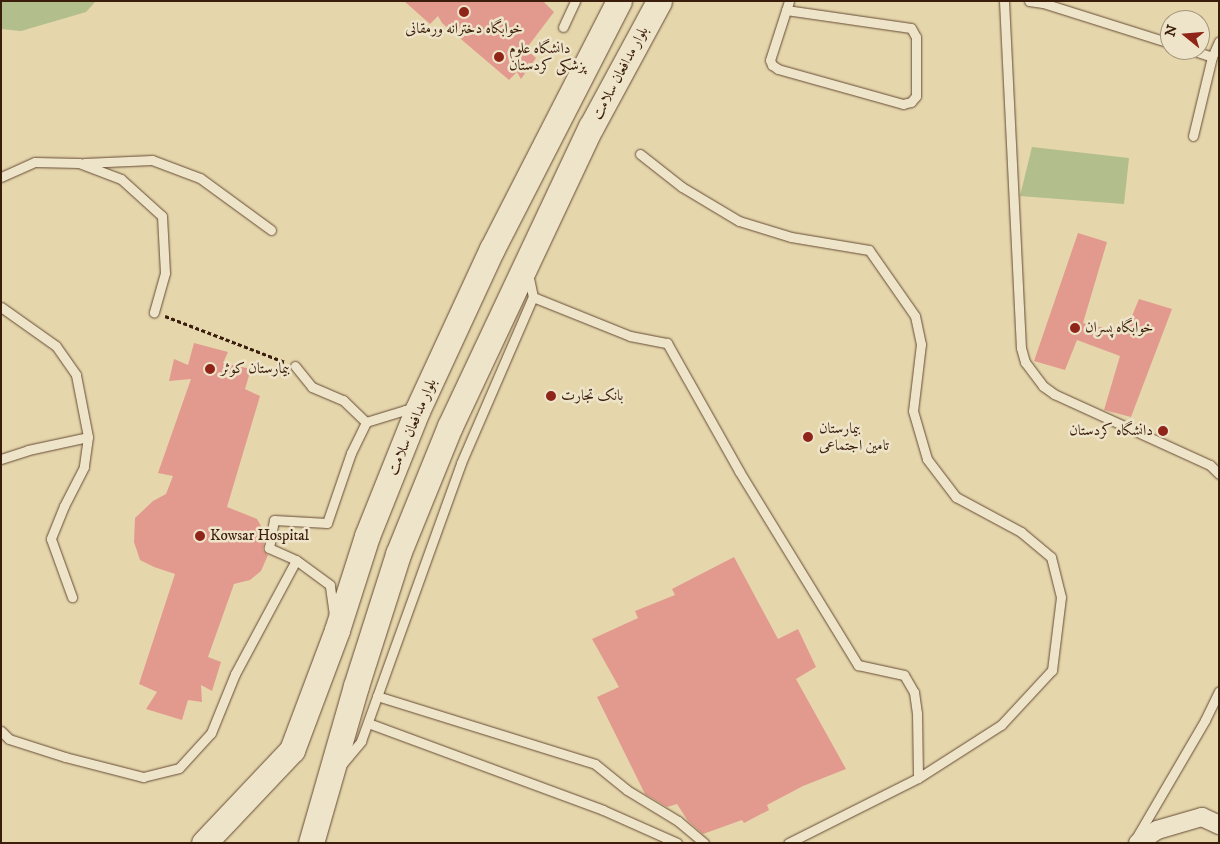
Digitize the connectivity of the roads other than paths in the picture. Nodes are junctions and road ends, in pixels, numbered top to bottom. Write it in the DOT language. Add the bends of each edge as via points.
graph roads {
  1 [pos="575,1"];
  2 [pos="619,1"];
  3 [pos="659,1"];
  4 [pos="1004,1"];
  5 [pos="1030,1"];
  6 [pos="788,6"];
  7 [pos="563,27"];
  8 [pos="1160,41"];
  9 [pos="1219,41"];
  10 [pos="1212,57"];
  11 [pos="1192,136"];
  12 [pos="640,154"];
  13 [pos="79,163"];
  14 [pos="1,177"];
  15 [pos="271,230"];
  16 [pos="526,266"];
  17 [pos="533,297"];
  18 [pos="1,307"];
  19 [pos="154,312"];
  20 [pos="295,366"];
  21 [pos="417,411"];
  22 [pos="366,422"];
  23 [pos="88,437"];
  24 [pos="1,459"];
  25 [pos="1219,474"];
  26 [pos="296,560"];
  27 [pos="72,597"];
  28 [pos="337,630"];
  29 [pos="1219,691"];
  30 [pos="377,696"];
  31 [pos="368,723"];
  32 [pos="1,731"];
  33 [pos="330,778"];
  34 [pos="918,778"];
  35 [pos="1219,825"];
  36 [pos="204,843"];
  37 [pos="311,843"];
  38 [pos="677,843"];
  39 [pos="704,843"];
  40 [pos="788,843"];
  41 [pos="1134,843"];
  42 [pos="1138,843"];
  1 -- 7 [label="lane"];
  2 -- 21 [label="main road, بلوار مدافعان سلامت" via="492,249"];
  3 -- 16 [label="main road, بلوار مدافعان سلامت" via="591,128"];
  4 -- 25 [label="lane" via="1021,348 1025,362 1043,386 1054,394 1210,465"];
  5 -- 8 [label="lane"];
  6 -- 6 [label="lane" via="770,60 772,65 903,104 916,96 916,37 910,28"];
  9 -- 10 [label="lane"];
  10 -- 11 [label="lane"];
  12 -- 34 [label="lane" via="682,187 739,221 791,237 869,250 915,316 921,344 913,411 926,459 956,497 1021,532 1051,557 1061,597 1052,670 1001,725"];
  13 -- 14 [label="lane" via="35,162"];
  13 -- 15 [label="lane" via="152,160 200,178"];
  13 -- 19 [label="lane" via="121,179 162,216 165,273"];
  16 -- 17 [label="lane"];
  16 -- 33 [label="main road, بلوار مدافعان سلامت" via="450,426 398,554"];
  17 -- 30 [label="lane" via="462,463"];
  17 -- 34 [label="lane" via="630,336 667,343 739,471 858,665 904,674 914,692 917,713"];
  18 -- 23 [label="lane" via="56,346 76,375"];
  20 -- 22 [label="lane" via="312,387 343,400"];
  21 -- 22 [label="lane" via="405,410"];
  21 -- 28 [label="main road, بلوار مدافعان سلامت" via="367,536"];
  22 -- 26 [label="lane" via="327,523 274,520 269,548"];
  23 -- 24 [label="lane"];
  23 -- 27 [label="lane" via="84,467 51,539"];
  26 -- 28 [label="lane" via="330,585"];
  26 -- 32 [label="lane" via="235,674 211,733 179,768 143,777 9,739"];
  28 -- 36 [label="main road, بلوار مدافعان سلامت" via="292,750"];
  29 -- 41 [label="lane"];
  30 -- 31 [label="lane"];
  30 -- 39 [label="lane" via="595,764"];
  31 -- 33 [label="lane" via="361,740"];
  31 -- 38 [label="lane" via="604,810"];
  33 -- 37 [label="main road, بلوار مدافعان سلامت"];
  34 -- 40 [label="lane"];
  35 -- 42 [label="street" via="1202,817 1157,830"];
}
